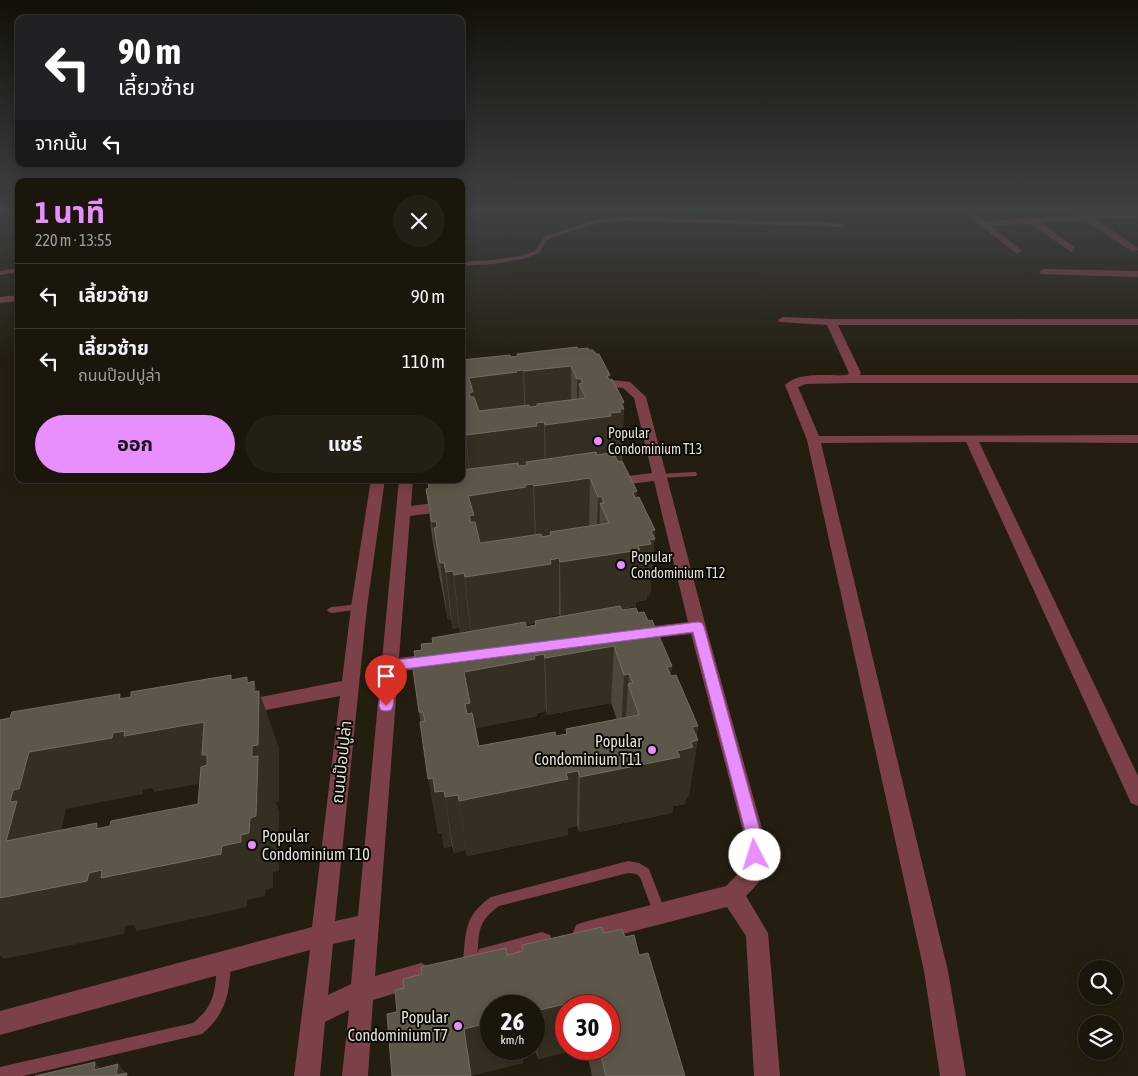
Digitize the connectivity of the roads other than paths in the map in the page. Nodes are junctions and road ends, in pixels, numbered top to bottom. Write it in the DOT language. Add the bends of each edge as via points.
graph roads {
  1 [pos="479,262"];
  2 [pos="465,264"];
  3 [pos="15,271"];
  4 [pos="1044,272"];
  5 [pos="0,273"];
  6 [pos="1138,274"];
  7 [pos="15,290"];
  8 [pos="0,291"];
  9 [pos="15,298"];
  10 [pos="0,300"];
  11 [pos="783,320"];
  12 [pos="834,322"];
  13 [pos="1138,322"];
  14 [pos="851,378"];
  15 [pos="1138,379"];
  16 [pos="578,383"];
  17 [pos="814,440"];
  18 [pos="971,440"];
  19 [pos="1138,440"];
  20 [pos="692,474"];
  21 [pos="661,476"];
  22 [pos="377,483"];
  23 [pos="406,483"];
  24 [pos="601,484"];
  25 [pos="463,504"];
  26 [pos="403,512"];
  27 [pos="359,607"];
  28 [pos="332,610"];
  29 [pos="698,627"];
  30 [pos="621,636"];
  31 [pos="447,659"];
  32 [pos="389,666"];
  33 [pos="349,687"];
  34 [pos="233,710"];
  35 [pos="1138,796"];
  36 [pos="732,895"];
  37 [pos="660,913"];
  38 [pos="367,925"];
  39 [pos="323,935"];
  40 [pos="470,962"];
  41 [pos="224,963"];
  42 [pos="452,966"];
  43 [pos="434,971"];
  44 [pos="362,991"];
  45 [pos="314,1015"];
  46 [pos="0,1023"];
  47 [pos="0,1074"];
  48 [pos="307,1076"];
  49 [pos="355,1076"];
  50 [pos="766,1076"];
  51 [pos="953,1076"];
  1 -- 2 [label="lane"];
  3 -- 5 [label="lane"];
  4 -- 6 [label="street"];
  7 -- 8 [label="street"];
  9 -- 10 [label="street"];
  11 -- 12 [label="street"];
  12 -- 13 [label="street"];
  12 -- 14 [label="street" via="832,325 855,373"];
  14 -- 15 [label="street"];
  14 -- 17 [label="street" via="804,380 791,385"];
  16 -- 21 [label="street" via="626,385 640,397"];
  17 -- 18 [label="street"];
  17 -- 51 [label="street" via="934,962"];
  18 -- 19 [label="street"];
  18 -- 35 [label="street"];
  20 -- 21 [label="lane"];
  21 -- 24 [label="street"];
  21 -- 29 [label="street"];
  22 -- 27 [label="street, ถนนป๊อปปูล่า"];
  23 -- 26 [label="street"];
  25 -- 26 [label="street"];
  26 -- 32 [label="street"];
  27 -- 28 [label="lane"];
  27 -- 33 [label="street, ถนนป๊อปปูล่า"];
  29 -- 30 [label="street"];
  29 -- 36 [label="street" via="755,838 754,872"];
  31 -- 32 [label="street"];
  32 -- 38 [label="street"];
  33 -- 34 [label="street"];
  33 -- 39 [label="street, ถนนป๊อปปูล่า"];
  36 -- 37 [label="street"];
  36 -- 50 [label="street" via="757,933"];
  37 -- 40 [label="street"];
  37 -- 40 [label="lane" via="645,873 628,867 505,898 482,910 474,924"];
  38 -- 39 [label="street"];
  38 -- 44 [label="street"];
  39 -- 41 [label="street"];
  39 -- 45 [label="street, ถนนป๊อปปูล่า"];
  40 -- 42 [label="street"];
  41 -- 46 [label="street"];
  41 -- 47 [label="lane" via="222,996 217,1009 197,1029"];
  43 -- 44 [label="street"];
  44 -- 45 [label="street"];
  44 -- 49 [label="street"];
  45 -- 48 [label="street, ถนนป๊อปปูล่า"];
}
